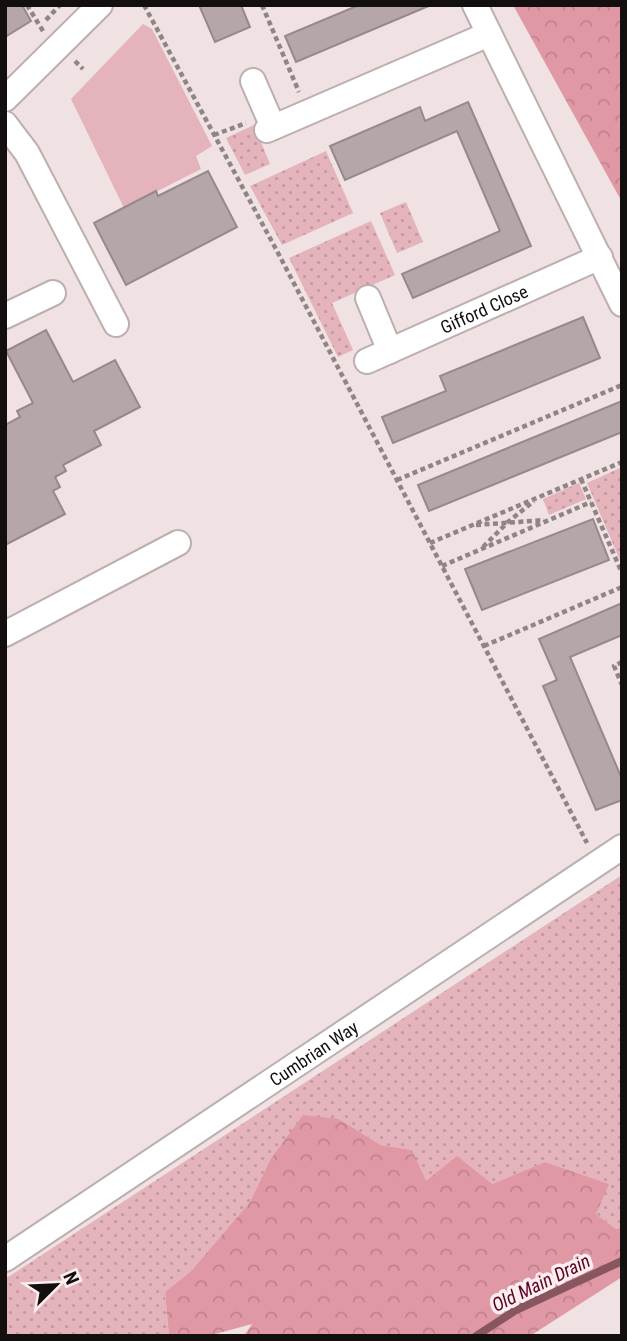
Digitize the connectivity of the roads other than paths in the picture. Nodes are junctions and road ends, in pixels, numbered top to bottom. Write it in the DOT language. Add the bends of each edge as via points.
graph roads {
  1 [pos="100,5"];
  2 [pos="475,5"];
  3 [pos="489,34"];
  4 [pos="253,81"];
  5 [pos="5,99"];
  6 [pos="5,124"];
  7 [pos="600,257"];
  8 [pos="53,293"];
  9 [pos="368,298"];
  10 [pos="622,304"];
  11 [pos="5,316"];
  12 [pos="116,324"];
  13 [pos="390,351"];
  14 [pos="367,361"];
  15 [pos="178,543"];
  16 [pos="5,634"];
  17 [pos="622,847"];
  18 [pos="5,1259"];
  1 -- 5 [label="street"];
  2 -- 3 [label="street"];
  3 -- 4 [label="street" via="270,129"];
  3 -- 7 [label="street"];
  6 -- 12 [label="street" via="27,153"];
  7 -- 10 [label="street"];
  7 -- 13 [label="street, Gifford Close"];
  8 -- 11 [label="street"];
  9 -- 13 [label="street"];
  13 -- 14 [label="street, Gifford Close"];
  15 -- 16 [label="street"];
  17 -- 18 [label="street, Cumbrian Way"];
}
